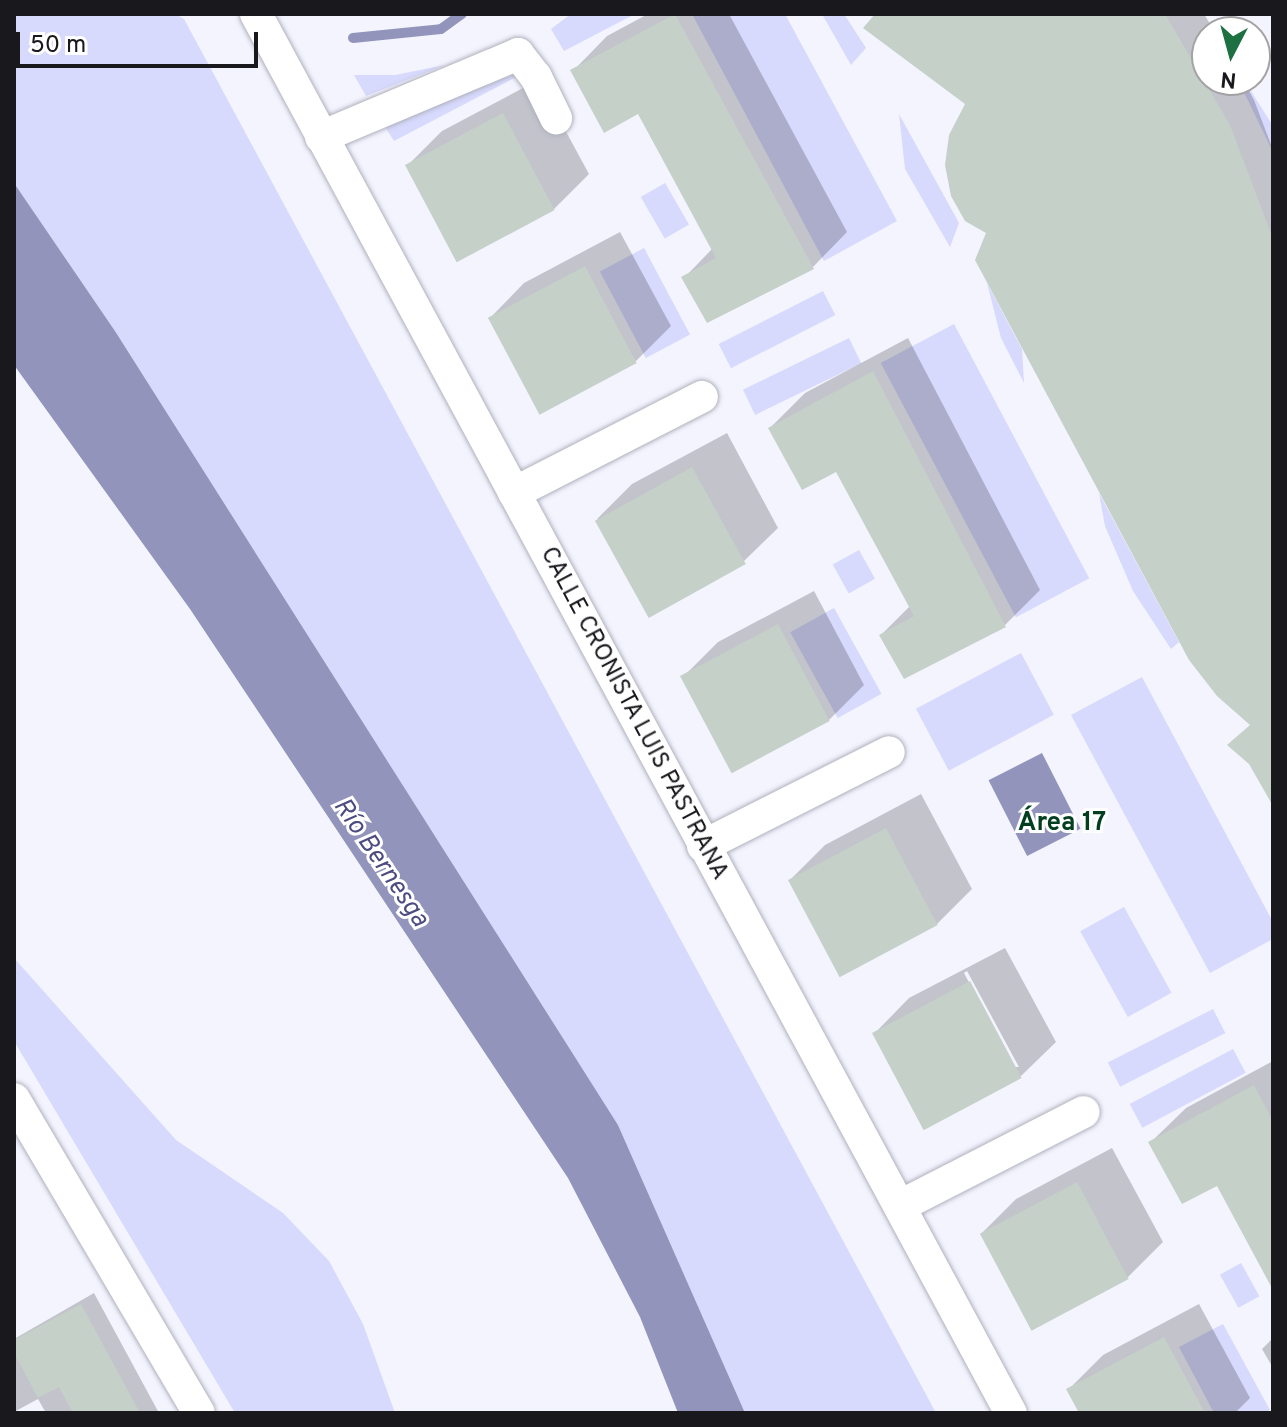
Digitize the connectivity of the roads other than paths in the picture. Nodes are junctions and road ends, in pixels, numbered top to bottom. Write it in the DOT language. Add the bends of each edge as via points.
graph roads {
  1 [pos="256,14"];
  2 [pos="556,118"];
  3 [pos="321,137"];
  4 [pos="702,397"];
  5 [pos="514,493"];
  6 [pos="889,752"];
  7 [pos="703,846"];
  8 [pos="14,1099"];
  9 [pos="1084,1112"];
  10 [pos="902,1205"];
  11 [pos="199,1413"];
  12 [pos="1011,1413"];
  1 -- 3 [label="street, CALLE CRONISTA LUIS PASTRANA"];
  2 -- 3 [label="street" via="518,54"];
  3 -- 5 [label="street, CALLE CRONISTA LUIS PASTRANA"];
  4 -- 5 [label="street"];
  5 -- 7 [label="street, CALLE CRONISTA LUIS PASTRANA"];
  6 -- 7 [label="street"];
  7 -- 10 [label="street, CALLE CRONISTA LUIS PASTRANA"];
  8 -- 11 [label="street"];
  9 -- 10 [label="street"];
  10 -- 12 [label="street, CALLE CRONISTA LUIS PASTRANA"];
}
